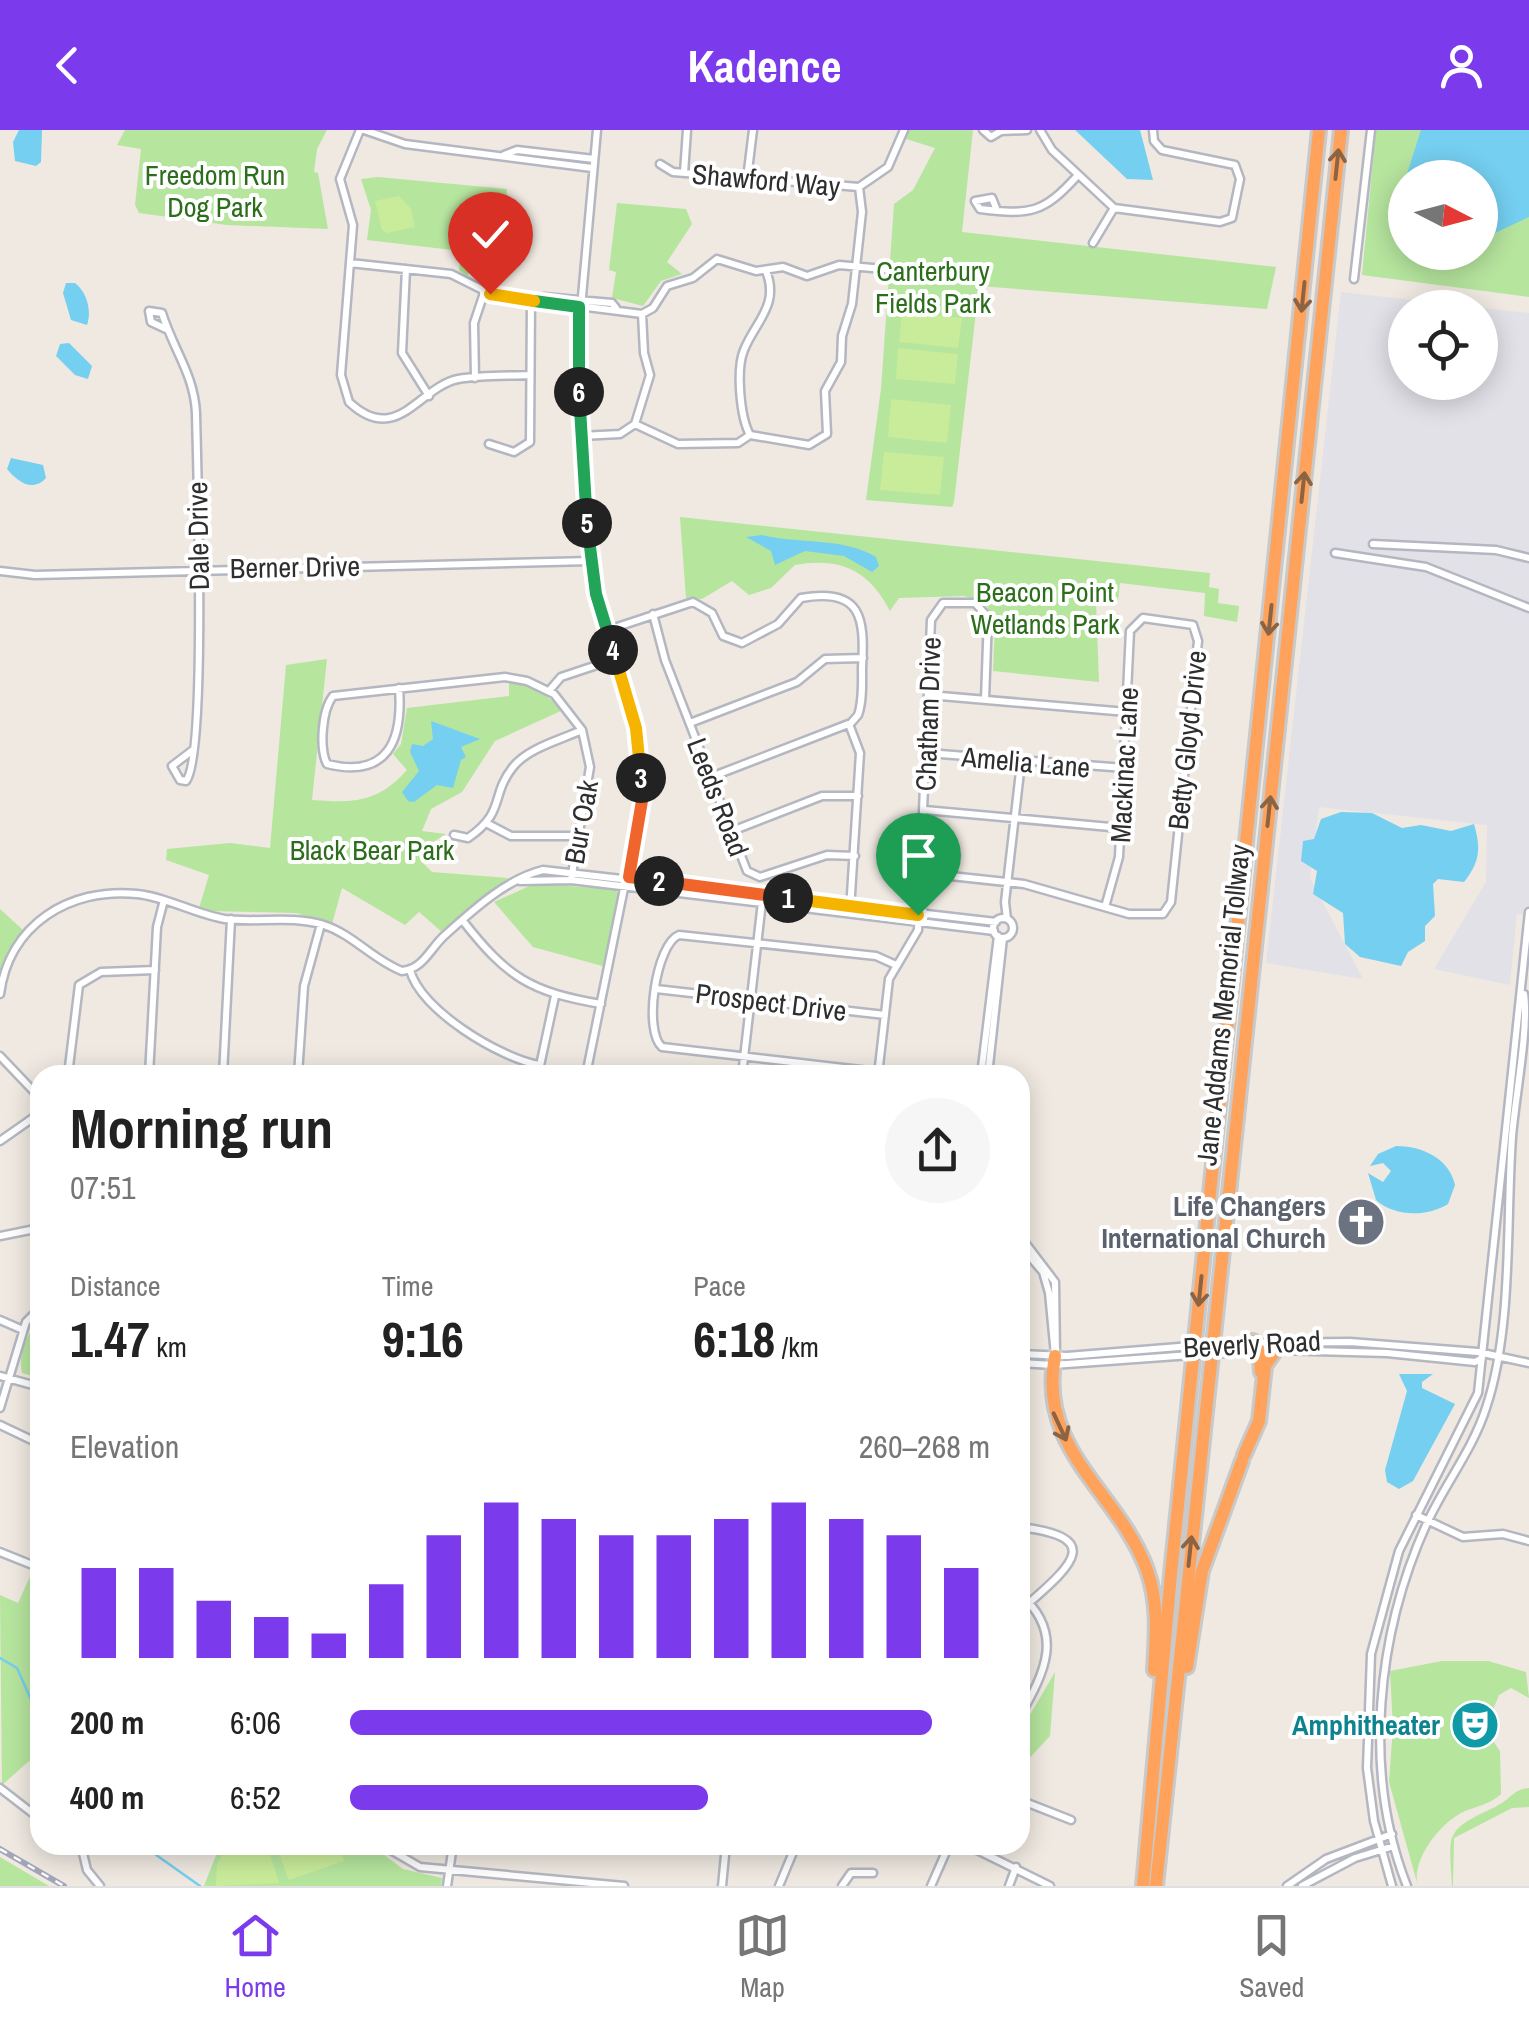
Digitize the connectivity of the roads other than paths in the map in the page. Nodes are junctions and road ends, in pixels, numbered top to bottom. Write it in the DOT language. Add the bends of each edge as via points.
graph roads {
  1 [pos="362,130"];
  2 [pos="597,130"];
  3 [pos="687,130"];
  4 [pos="753,130"];
  5 [pos="904,130"];
  6 [pos="982,130"];
  7 [pos="1027,130"];
  8 [pos="1040,130"];
  9 [pos="1153,130"];
  10 [pos="1319,130"];
  11 [pos="1340,130"];
  12 [pos="1370,130"];
  13 [pos="1001,131"];
  14 [pos="503,155"];
  15 [pos="594,158"];
  16 [pos="660,164"];
  17 [pos="592,168"];
  18 [pos="684,173"];
  19 [pos="1078,175"];
  20 [pos="747,180"];
  21 [pos="858,186"];
  22 [pos="996,208"];
  23 [pos="1114,208"];
  24 [pos="1093,243"];
  25 [pos="350,263"];
  26 [pos="856,266"];
  27 [pos="406,269"];
  28 [pos="766,271"];
  29 [pos="906,272"];
  30 [pos="1354,279"];
  31 [pos="484,292"];
  32 [pos="531,300"];
  33 [pos="580,304"];
  34 [pos="642,314"];
  35 [pos="166,329"];
  36 [pos="529,375"];
  37 [pos="475,378"];
  38 [pos="429,396"];
  39 [pos="636,424"];
  40 [pos="750,435"];
  41 [pos="582,436"];
  42 [pos="489,444"];
  43 [pos="1373,544"];
  44 [pos="1335,553"];
  45 [pos="1529,558"];
  46 [pos="591,561"];
  47 [pos="199,570"];
  48 [pos="0,571"];
  49 [pos="1529,608"];
  50 [pos="653,614"];
  51 [pos="1136,623"];
  52 [pos="608,630"];
  53 [pos="863,658"];
  54 [pos="615,659"];
  55 [pos="398,688"];
  56 [pos="550,691"];
  57 [pos="928,695"];
  58 [pos="985,699"];
  59 [pos="1127,712"];
  60 [pos="690,723"];
  61 [pos="849,724"];
  62 [pos="582,730"];
  63 [pos="193,750"];
  64 [pos="927,753"];
  65 [pos="1021,763"];
  66 [pos="1124,768"];
  67 [pos="712,777"];
  68 [pos="858,796"];
  69 [pos="925,810"];
  70 [pos="1015,818"];
  71 [pos="488,824"];
  72 [pos="1121,828"];
  73 [pos="732,831"];
  74 [pos="454,835"];
  75 [pos="576,836"];
  76 [pos="856,856"];
  77 [pos="572,871"];
  78 [pos="923,874"];
  79 [pos="629,877"];
  80 [pos="571,880"];
  81 [pos="514,882"];
  82 [pos="1008,882"];
  83 [pos="628,887"];
  84 [pos="762,899"];
  85 [pos="164,900"];
  86 [pos="1005,902"];
  87 [pos="1105,907"];
  88 [pos="850,910"];
  89 [pos="1529,912"];
  90 [pos="918,918"];
  91 [pos="1007,919"];
  92 [pos="230,920"];
  93 [pos="463,921"];
  94 [pos="321,924"];
  95 [pos="998,930"];
  96 [pos="757,943"];
  97 [pos="896,965"];
  98 [pos="155,970"];
  99 [pos="410,970"];
  100 [pos="656,988"];
  101 [pos="1524,992"];
  102 [pos="0,994"];
  103 [pos="554,996"];
  104 [pos="750,999"];
  105 [pos="601,1004"];
  106 [pos="885,1015"];
  107 [pos="0,1056"];
  108 [pos="744,1058"];
  109 [pos="69,1065"];
  110 [pos="150,1065"];
  111 [pos="223,1065"];
  112 [pos="299,1065"];
  113 [pos="539,1065"];
  114 [pos="588,1065"];
  115 [pos="743,1065"];
  116 [pos="803,1065"];
  117 [pos="879,1065"];
  118 [pos="986,1065"];
  119 [pos="30,1088"];
  120 [pos="30,1120"];
  121 [pos="0,1141"];
  122 [pos="30,1230"];
  123 [pos="0,1236"];
  124 [pos="1030,1249"];
  125 [pos="1030,1259"];
  126 [pos="0,1320"];
  127 [pos="30,1322"];
  128 [pos="24,1330"];
  129 [pos="1256,1346"];
  130 [pos="1276,1350"];
  131 [pos="1178,1352"];
  132 [pos="1030,1356"];
  133 [pos="1483,1357"];
  134 [pos="1496,1359"];
  135 [pos="1054,1361"];
  136 [pos="1030,1362"];
  137 [pos="1529,1363"];
  138 [pos="0,1376"];
  139 [pos="10,1379"];
  140 [pos="30,1384"];
  141 [pos="1263,1396"];
  142 [pos="0,1408"];
  143 [pos="0,1425"];
  144 [pos="30,1439"];
  145 [pos="1416,1515"];
  146 [pos="1428,1522"];
  147 [pos="1030,1528"];
  148 [pos="1529,1541"];
  149 [pos="0,1552"];
  150 [pos="30,1564"];
  151 [pos="1030,1601"];
  152 [pos="1030,1604"];
  153 [pos="1030,1697"];
  154 [pos="0,1788"];
  155 [pos="1030,1804"];
  156 [pos="30,1811"];
  157 [pos="1070,1820"];
  158 [pos="1392,1834"];
  159 [pos="1378,1839"];
  160 [pos="1394,1846"];
  161 [pos="1381,1850"];
  162 [pos="83,1855"];
  163 [pos="400,1855"];
  164 [pos="451,1855"];
  165 [pos="725,1855"];
  166 [pos="792,1855"];
  167 [pos="944,1855"];
  168 [pos="988,1855"];
  169 [pos="1160,1857"];
  170 [pos="1016,1868"];
  171 [pos="449,1870"];
  172 [pos="873,1873"];
  173 [pos="609,1885"];
  174 [pos="100,1886"];
  175 [pos="447,1886"];
  176 [pos="624,1886"];
  177 [pos="722,1886"];
  178 [pos="779,1886"];
  179 [pos="842,1886"];
  180 [pos="930,1886"];
  181 [pos="1009,1886"];
  182 [pos="1050,1886"];
  183 [pos="1142,1886"];
  184 [pos="1156,1886"];
  185 [pos="1287,1886"];
  186 [pos="1302,1886"];
  187 [pos="1392,1886"];
  188 [pos="1407,1886"];
  1 -- 14 [label="street" via="405,144"];
  1 -- 25 [label="street" via="340,179 353,225"];
  2 -- 15 [label="street"];
  3 -- 18 [label="street"];
  4 -- 20 [label="street"];
  5 -- 21 [label="street, Shawford Way" via="888,167"];
  6 -- 13 [label="street" via="991,136"];
  7 -- 13 [label="street"];
  8 -- 19 [label="street"];
  9 -- 23 [label="street" via="1162,150 1236,165 1235,215 1220,222"];
  10 -- 183 [label="highway, Jane Addams Memorial Tollway, one-way"];
  169 -- 11 [label="highway, Jane Addams Memorial Tollway, one-way"];
  12 -- 30 [label="street"];
  14 -- 15 [label="street" via="517,150"];
  14 -- 17 [label="street"];
  15 -- 17 [label="street"];
  16 -- 18 [label="street, Shawford Way"];
  17 -- 33 [label="street"];
  18 -- 20 [label="street, Shawford Way"];
  19 -- 22 [label="street" via="1039,210"];
  19 -- 23 [label="street"];
  20 -- 21 [label="street, Shawford Way"];
  21 -- 26 [label="street"];
  23 -- 24 [label="street"];
  25 -- 27 [label="street"];
  25 -- 38 [label="street" via="341,375 349,402 394,417"];
  26 -- 28 [label="street" via="808,276 783,267"];
  26 -- 29 [label="street"];
  26 -- 40 [label="street" via="842,358 825,391 826,436 809,445"];
  27 -- 31 [label="street" via="450,274"];
  27 -- 38 [label="street" via="402,354"];
  28 -- 34 [label="street" via="711,261 693,278 667,286"];
  28 -- 40 [label="street" via="766,315 742,356"];
  31 -- 32 [label="street"];
  31 -- 37 [label="street" via="474,324"];
  32 -- 33 [label="street" via="544,296"];
  32 -- 36 [label="street"];
  33 -- 34 [label="street" via="612,303"];
  33 -- 41 [label="street"];
  34 -- 39 [label="street" via="650,375"];
  35 -- 47 [label="street, Dale Drive" via="195,394"];
  36 -- 37 [label="street"];
  36 -- 42 [label="street" via="530,442 514,452"];
  37 -- 38 [label="street" via="456,379"];
  39 -- 40 [label="street" via="675,444 738,443"];
  39 -- 41 [label="street" via="620,434"];
  41 -- 46 [label="street"];
  43 -- 45 [label="street" via="1496,550"];
  44 -- 49 [label="street" via="1426,568"];
  46 -- 47 [label="street, Berner Drive"];
  46 -- 52 [label="street"];
  47 -- 48 [label="street, Berner Drive"];
  47 -- 63 [label="street, Dale Drive"];
  50 -- 52 [label="street"];
  50 -- 53 [label="street" via="693,602 712,612 723,636 742,643 778,624 801,598 830,595 846,599 861,617"];
  50 -- 60 [label="street, Leeds Road"];
  51 -- 59 [label="street, Mackinac Lane" via="1130,632"];
  51 -- 87 [label="street, Betty Gloyd Drive" via="1150,616 1186,622 1198,641 1170,902 1163,914"];
  52 -- 54 [label="street"];
  53 -- 60 [label="street" via="825,659 797,682"];
  53 -- 61 [label="street" via="860,708"];
  54 -- 56 [label="street" via="561,677"];
  54 -- 79 [label="street" via="636,728 643,795"];
  55 -- 55 [label="street" via="400,726 388,751 369,766 327,764 328,700"];
  55 -- 56 [label="street" via="505,677"];
  56 -- 62 [label="street"];
  57 -- 58 [label="street"];
  57 -- 58 [label="street, Chatham Drive" via="931,620 949,600 975,603 988,617"];
  57 -- 64 [label="street, Chatham Drive"];
  58 -- 59 [label="street"];
  59 -- 66 [label="street, Mackinac Lane"];
  60 -- 67 [label="street, Leeds Road"];
  61 -- 67 [label="street"];
  61 -- 68 [label="street" via="860,753"];
  62 -- 71 [label="street" via="514,766"];
  62 -- 75 [label="street, Bur Oak" via="590,767"];
  63 -- 63 [label="street, Dale Drive" via="190,778 180,780 172,766"];
  64 -- 65 [label="street, Amelia Lane"];
  64 -- 69 [label="street, Chatham Drive"];
  65 -- 66 [label="street, Amelia Lane"];
  65 -- 70 [label="street"];
  66 -- 72 [label="street, Mackinac Lane"];
  67 -- 73 [label="street, Leeds Road"];
  68 -- 73 [label="street" via="822,796"];
  68 -- 76 [label="street"];
  69 -- 70 [label="street"];
  69 -- 78 [label="street, Chatham Drive"];
  70 -- 72 [label="street"];
  70 -- 82 [label="street"];
  71 -- 74 [label="street" via="468,838"];
  71 -- 75 [label="street" via="512,836"];
  72 -- 87 [label="street, Mackinac Lane"];
  73 -- 76 [label="street, Leeds Road" via="747,871 760,877 827,854"];
  75 -- 77 [label="street, Bur Oak"];
  76 -- 88 [label="street"];
  77 -- 79 [label="street"];
  77 -- 80 [label="street, Bur Oak"];
  77 -- 81 [label="street" via="543,870"];
  78 -- 82 [label="street"];
  78 -- 90 [label="street, Chatham Drive"];
  79 -- 83 [label="street"];
  79 -- 84 [label="street"];
  80 -- 81 [label="street"];
  80 -- 83 [label="street"];
  81 -- 93 [label="street"];
  82 -- 86 [label="street"];
  82 -- 87 [label="street"];
  83 -- 84 [label="street"];
  83 -- 105 [label="street"];
  84 -- 88 [label="street"];
  84 -- 96 [label="street"];
  85 -- 92 [label="street"];
  85 -- 98 [label="street"];
  85 -- 102 [label="street" via="84,898 39,918 18,941"];
  86 -- 91 [label="street"];
  86 -- 95 [label="street"];
  88 -- 90 [label="street"];
  89 -- 101 [label="street"];
  90 -- 95 [label="street"];
  90 -- 97 [label="street, Chatham Drive" via="916,938"];
  91 -- 95 [label="street"];
  91 -- 95 [label="street" via="1013,930"];
  92 -- 94 [label="street"];
  92 -- 111 [label="street"];
  93 -- 99 [label="street"];
  93 -- 103 [label="street" via="510,974"];
  94 -- 99 [label="street"];
  94 -- 112 [label="street" via="304,986"];
  95 -- 118 [label="street"];
  96 -- 97 [label="street" via="880,957"];
  96 -- 100 [label="street" via="671,938"];
  96 -- 104 [label="street"];
  97 -- 106 [label="street, Chatham Drive"];
  98 -- 109 [label="street" via="102,972 79,985"];
  98 -- 110 [label="street"];
  99 -- 113 [label="street" via="425,1000 509,1058"];
  100 -- 104 [label="street, Prospect Drive"];
  100 -- 108 [label="street" via="656,1043"];
  101 -- 133 [label="street"];
  101 -- 134 [label="street"];
  103 -- 105 [label="street"];
  103 -- 113 [label="street"];
  104 -- 106 [label="street, Prospect Drive"];
  104 -- 108 [label="street"];
  105 -- 114 [label="street"];
  106 -- 117 [label="street, Chatham Drive"];
  107 -- 119 [label="street"];
  108 -- 115 [label="street"];
  108 -- 116 [label="street"];
  120 -- 121 [label="street"];
  122 -- 123 [label="street"];
  124 -- 135 [label="street" via="1055,1282"];
  125 -- 135 [label="street" via="1046,1282"];
  126 -- 128 [label="street"];
  127 -- 128 [label="street"];
  128 -- 139 [label="street"];
  129 -- 130 [label="street, Beverly Road"];
  129 -- 131 [label="street, Beverly Road, bridge"];
  129 -- 131 [label="street, Beverly Road, bridge"];
  129 -- 133 [label="street, Beverly Road" via="1350,1342"];
  129 -- 141 [label="highway"];
  130 -- 133 [label="street, Beverly Road" via="1475,1362"];
  130 -- 141 [label="highway" via="1265,1366"];
  131 -- 135 [label="street, Beverly Road"];
  132 -- 135 [label="street, Beverly Road"];
  133 -- 134 [label="street, Beverly Road"];
  133 -- 145 [label="street" via="1474,1409"];
  134 -- 137 [label="street, Beverly Road"];
  134 -- 146 [label="street" via="1486,1410"];
  135 -- 136 [label="street, Beverly Road"];
  135 -- 183 [label="highway, one-way" via="1050,1397 1059,1430 1136,1548 1155,1599"];
  138 -- 139 [label="street"];
  139 -- 140 [label="street"];
  139 -- 142 [label="street"];
  141 -- 169 [label="highway" via="1202,1571"];
  143 -- 144 [label="street"];
  145 -- 146 [label="street"];
  145 -- 159 [label="street" via="1382,1600 1368,1672 1365,1745"];
  146 -- 148 [label="street" via="1463,1537 1503,1534"];
  146 -- 158 [label="street" via="1403,1589 1385,1669 1382,1753"];
  147 -- 151 [label="street" via="1066,1536 1072,1552 1070,1566"];
  149 -- 150 [label="street"];
  152 -- 153 [label="street" via="1049,1648"];
  154 -- 156 [label="street"];
  155 -- 157 [label="street"];
  158 -- 159 [label="street"];
  158 -- 160 [label="street"];
  159 -- 161 [label="street"];
  159 -- 185 [label="street" via="1326,1860"];
  160 -- 161 [label="street"];
  160 -- 188 [label="street"];
  161 -- 186 [label="street"];
  161 -- 187 [label="street"];
  162 -- 174 [label="street"];
  163 -- 171 [label="street"];
  164 -- 171 [label="street"];
  165 -- 177 [label="street"];
  166 -- 178 [label="street"];
  167 -- 180 [label="street"];
  168 -- 170 [label="street"];
  169 -- 184 [label="highway, Jane Addams Memorial Tollway"];
  170 -- 181 [label="street"];
  170 -- 182 [label="street"];
  171 -- 173 [label="street"];
  171 -- 175 [label="street"];
  172 -- 179 [label="street" via="851,1873"];
  173 -- 176 [label="street"];
}
